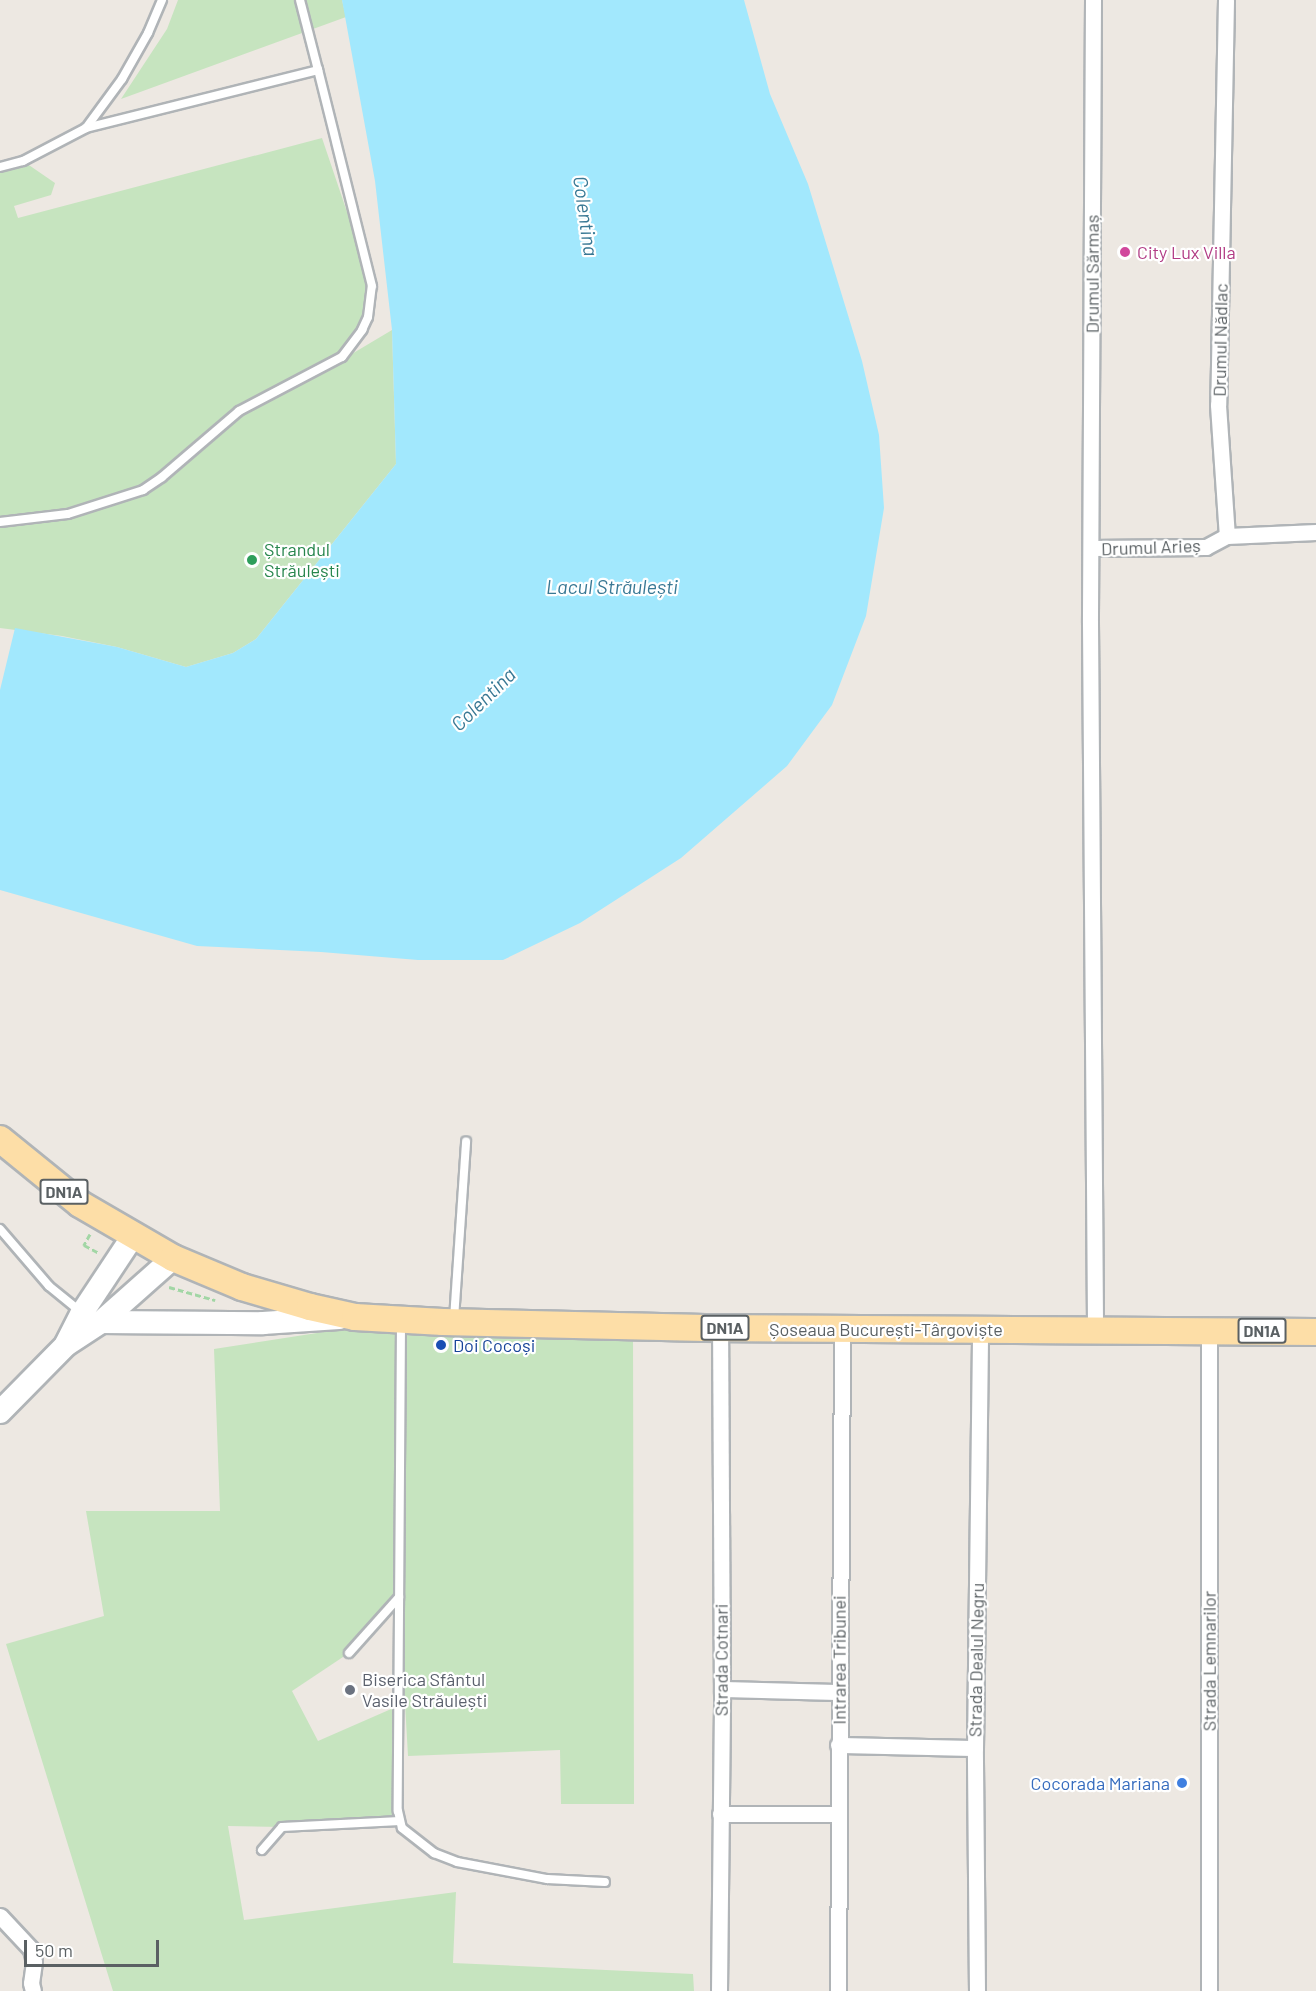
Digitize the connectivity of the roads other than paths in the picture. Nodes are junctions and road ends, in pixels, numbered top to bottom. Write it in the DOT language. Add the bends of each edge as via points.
graph roads {
  1 [pos="162,0"];
  2 [pos="300,0"];
  3 [pos="1093,0"];
  4 [pos="1226,0"];
  5 [pos="318,70"];
  6 [pos="86,128"];
  7 [pos="0,167"];
  8 [pos="0,522"];
  9 [pos="1316,532"];
  10 [pos="1227,536"];
  11 [pos="1091,548"];
  12 [pos="0,1139"];
  13 [pos="466,1141"];
  14 [pos="0,1229"];
  15 [pos="134,1236"];
  16 [pos="173,1258"];
  17 [pos="355,1317"];
  18 [pos="91,1318"];
  19 [pos="401,1320"];
  20 [pos="454,1322"];
  21 [pos="720,1328"];
  22 [pos="842,1329"];
  23 [pos="980,1329"];
  24 [pos="1095,1329"];
  25 [pos="1209,1330"];
  26 [pos="1316,1332"];
  27 [pos="0,1412"];
  28 [pos="399,1597"];
  29 [pos="349,1653"];
  30 [pos="722,1689"];
  31 [pos="838,1692"];
  32 [pos="838,1745"];
  33 [pos="975,1748"];
  34 [pos="720,1814"];
  35 [pos="837,1815"];
  36 [pos="400,1821"];
  37 [pos="262,1850"];
  38 [pos="605,1881"];
  39 [pos="0,1916"];
  40 [pos="33,1991"];
  41 [pos="718,1991"];
  42 [pos="838,1991"];
  43 [pos="977,1991"];
  44 [pos="1209,1991"];
  1 -- 6 [label="lane" via="127,70"];
  2 -- 5 [label="lane"];
  3 -- 11 [label="street, Drumul Sărmaș"];
  4 -- 10 [label="street, Drumul Nădlac" via="1218,405"];
  5 -- 6 [label="lane"];
  5 -- 8 [label="lane" via="372,286 368,316 353,344 325,368 239,411 143,490 68,514"];
  6 -- 7 [label="lane" via="23,161"];
  9 -- 10 [label="street, Drumul Arieș"];
  10 -- 11 [label="street, Drumul Arieș" via="1206,547"];
  11 -- 24 [label="street, Drumul Sărmaș"];
  12 -- 15 [label="main road, Șoseaua București-Târgoviște / DN1A" via="52,1183"];
  13 -- 20 [label="lane"];
  14 -- 18 [label="lane" via="49,1286"];
  15 -- 16 [label="main road, Șoseaua București-Târgoviște / DN1A"];
  15 -- 18 [label="main road" via="116,1263"];
  16 -- 17 [label="main road, Șoseaua București-Târgoviște / DN1A" via="242,1287"];
  16 -- 18 [label="main road"];
  17 -- 18 [label="main road" via="238,1324"];
  17 -- 19 [label="main road, Șoseaua București-Târgoviște / DN1A"];
  18 -- 27 [label="main road"];
  19 -- 20 [label="main road, Șoseaua București-Târgoviște / DN1A"];
  19 -- 28 [label="lane"];
  20 -- 21 [label="main road, Șoseaua București-Târgoviște / DN1A"];
  21 -- 22 [label="main road, Șoseaua București-Târgoviște / DN1A"];
  21 -- 30 [label="street, Strada Cotnari"];
  22 -- 23 [label="main road, Șoseaua București-Târgoviște / DN1A"];
  22 -- 31 [label="street, Intrarea Tribunei"];
  23 -- 24 [label="main road, Șoseaua București-Târgoviște / DN1A"];
  23 -- 33 [label="street, Strada Dealul Negru"];
  24 -- 25 [label="main road, Șoseaua București-Târgoviște / DN1A"];
  25 -- 26 [label="main road, Șoseaua București-Târgoviște / DN1A"];
  25 -- 44 [label="street, Strada Lemnarilor"];
  28 -- 29 [label="lane"];
  28 -- 36 [label="lane"];
  30 -- 31 [label="street"];
  30 -- 34 [label="street, Strada Cotnari"];
  31 -- 32 [label="street, Intrarea Tribunei"];
  32 -- 33 [label="street"];
  32 -- 35 [label="street, Intrarea Tribunei"];
  33 -- 43 [label="street, Strada Dealul Negru"];
  34 -- 35 [label="street"];
  34 -- 41 [label="street, Strada Cotnari"];
  35 -- 42 [label="street, Intrarea Tribunei"];
  36 -- 37 [label="lane" via="282,1827"];
  36 -- 38 [label="lane" via="417,1842 456,1862 547,1879"];
  39 -- 40 [label="street" via="31,1950"];
}
